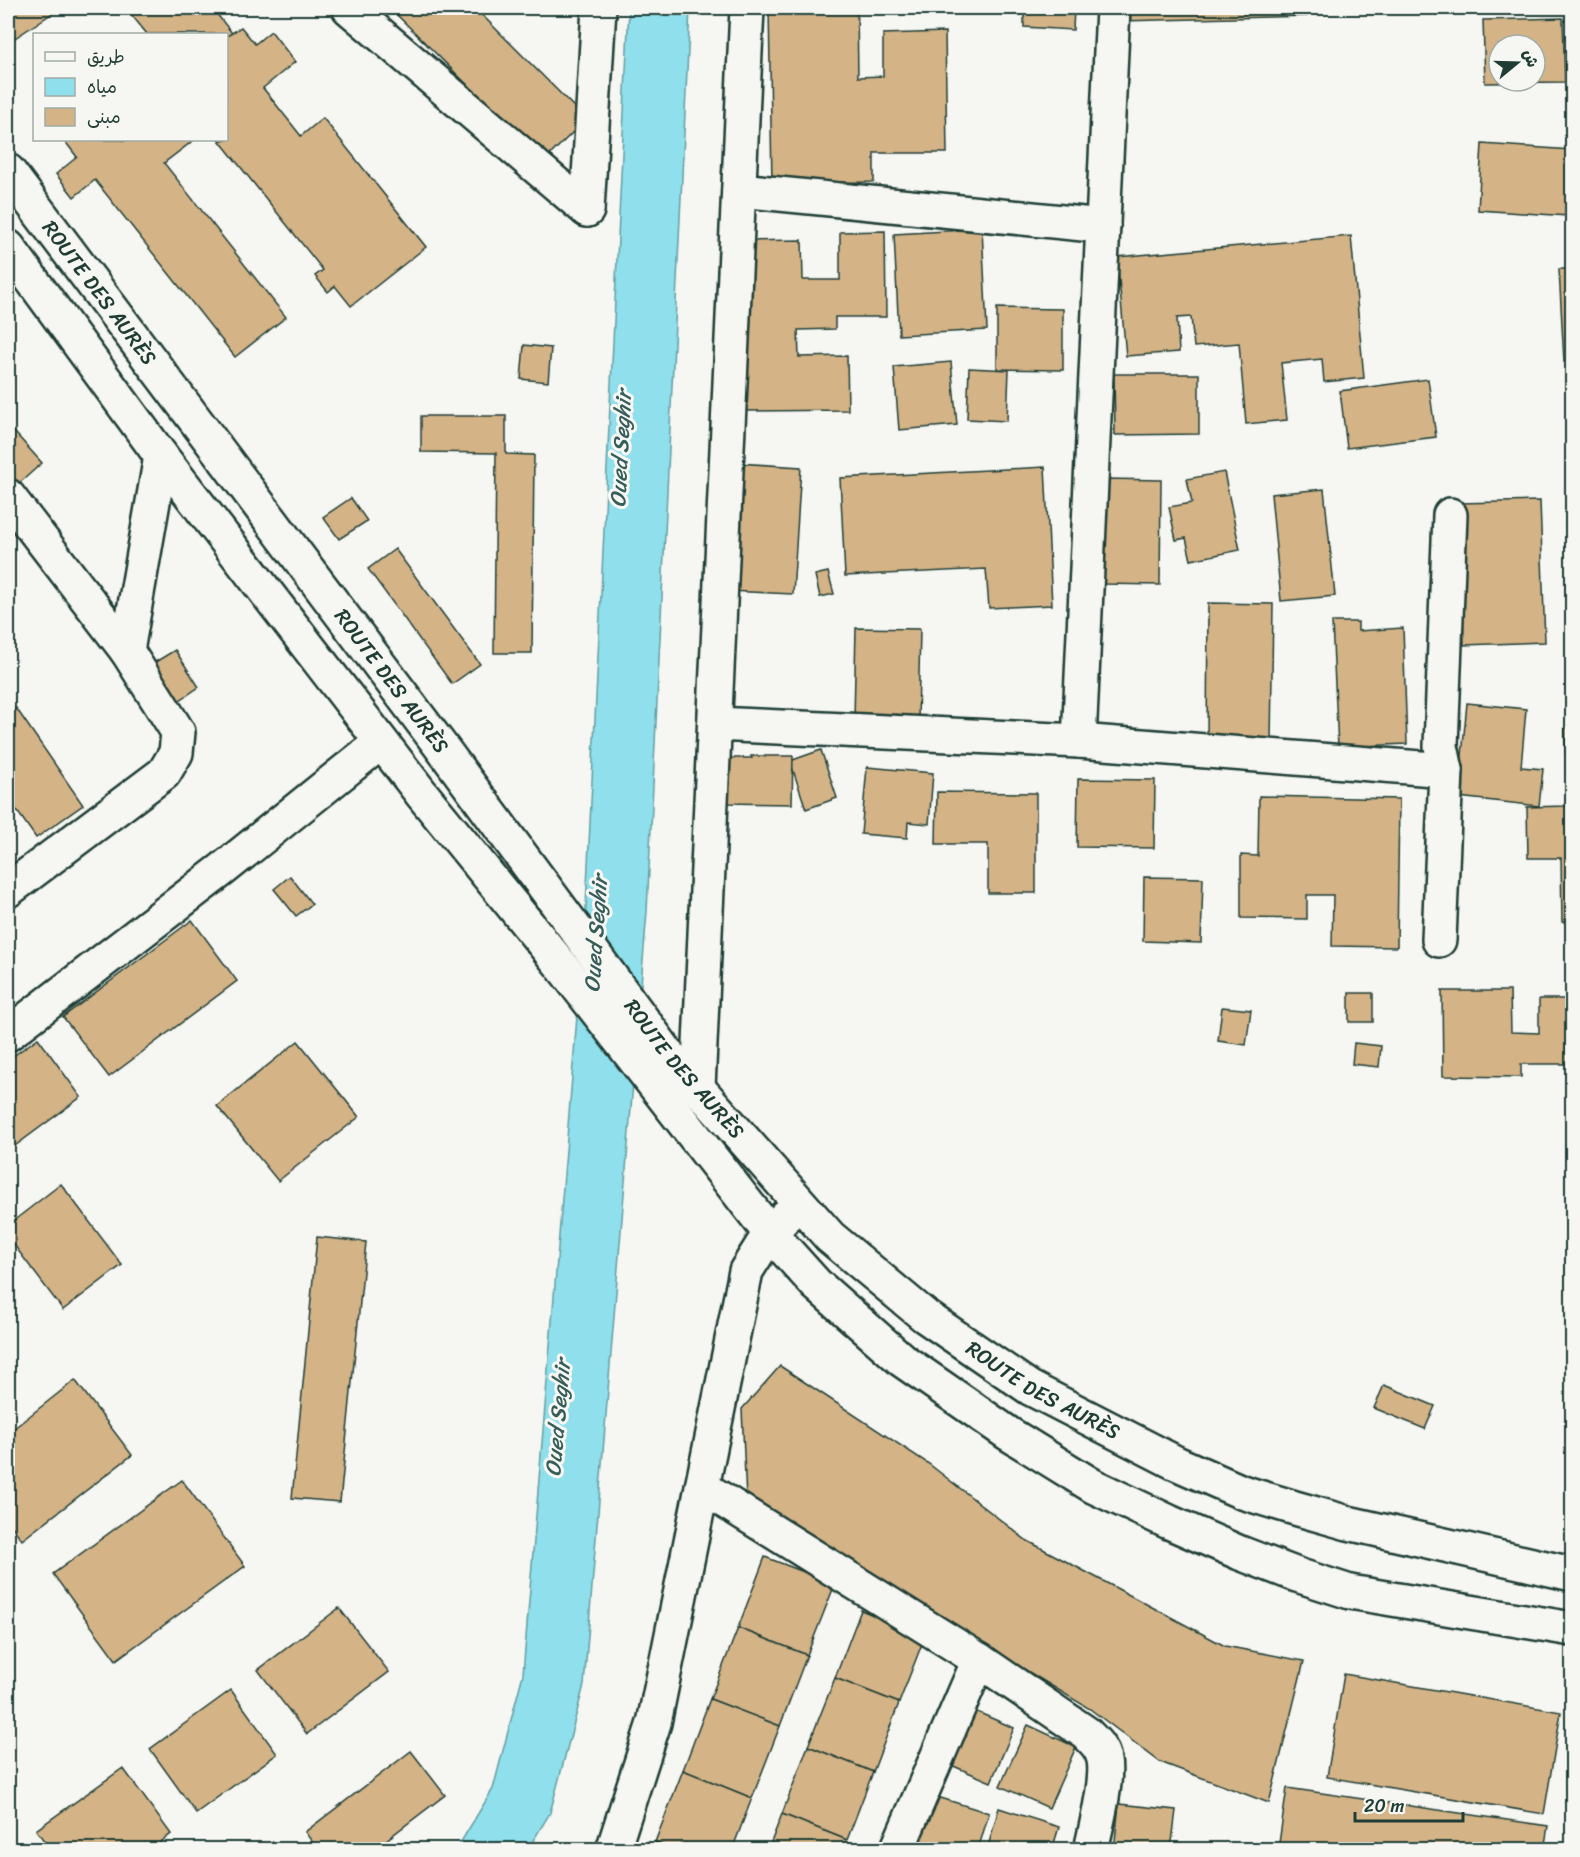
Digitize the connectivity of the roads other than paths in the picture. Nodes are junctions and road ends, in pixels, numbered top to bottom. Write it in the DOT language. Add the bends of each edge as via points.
graph roads {
  1 [pos="349,8"];
  2 [pos="599,8"];
  3 [pos="747,8"];
  4 [pos="1113,8"];
  5 [pos="8,171"];
  6 [pos="739,190"];
  7 [pos="1103,226"];
  8 [pos="8,247"];
  9 [pos="161,456"];
  10 [pos="8,496"];
  11 [pos="1450,515"];
  12 [pos="127,651"];
  13 [pos="715,724"];
  14 [pos="1079,741"];
  15 [pos="381,742"];
  16 [pos="1446,770"];
  17 [pos="8,890"];
  18 [pos="1439,940"];
  19 [pos="8,1034"];
  20 [pos="656,1063"];
  21 [pos="698,1088"];
  22 [pos="800,1204"];
  23 [pos="770,1233"];
  24 [pos="702,1487"];
  25 [pos="1572,1575"];
  26 [pos="1572,1629"];
  27 [pos="979,1660"];
  28 [pos="613,1850"];
  29 [pos="897,1850"];
  30 [pos="1091,1850"];
  1 -- 2 [label="street" via="587,210"];
  3 -- 6 [label="street"];
  4 -- 7 [label="street"];
  5 -- 20 [label="street, ROUTE DES AURÈS" via="544,886"];
  6 -- 7 [label="street"];
  6 -- 13 [label="street"];
  7 -- 14 [label="street"];
  8 -- 9 [label="street, ROUTE DES AURÈS"];
  9 -- 12 [label="street"];
  9 -- 15 [label="street, ROUTE DES AURÈS"];
  10 -- 12 [label="street"];
  11 -- 16 [label="street" via="1441,746"];
  12 -- 17 [label="street" via="178,732 176,753 164,773"];
  13 -- 14 [label="street"];
  13 -- 21 [label="street"];
  14 -- 16 [label="street"];
  15 -- 19 [label="street"];
  15 -- 20 [label="street, ROUTE DES AURÈS" via="518,911"];
  16 -- 18 [label="street"];
  20 -- 21 [label="street, ROUTE DES AURÈS"];
  20 -- 23 [label="street, ROUTE DES AURÈS"];
  21 -- 22 [label="street, ROUTE DES AURÈS"];
  22 -- 23 [label="street"];
  22 -- 25 [label="street, ROUTE DES AURÈS" via="830,1237 925,1316 1029,1388 1176,1463 1242,1492 1348,1523"];
  23 -- 24 [label="street" via="746,1271"];
  23 -- 26 [label="street, ROUTE DES AURÈS" via="816,1284 902,1360 1093,1486 1240,1553 1350,1592"];
  24 -- 27 [label="street"];
  24 -- 28 [label="street" via="654,1724"];
  27 -- 29 [label="street"];
  27 -- 30 [label="street" via="1098,1744 1105,1776"];
}
